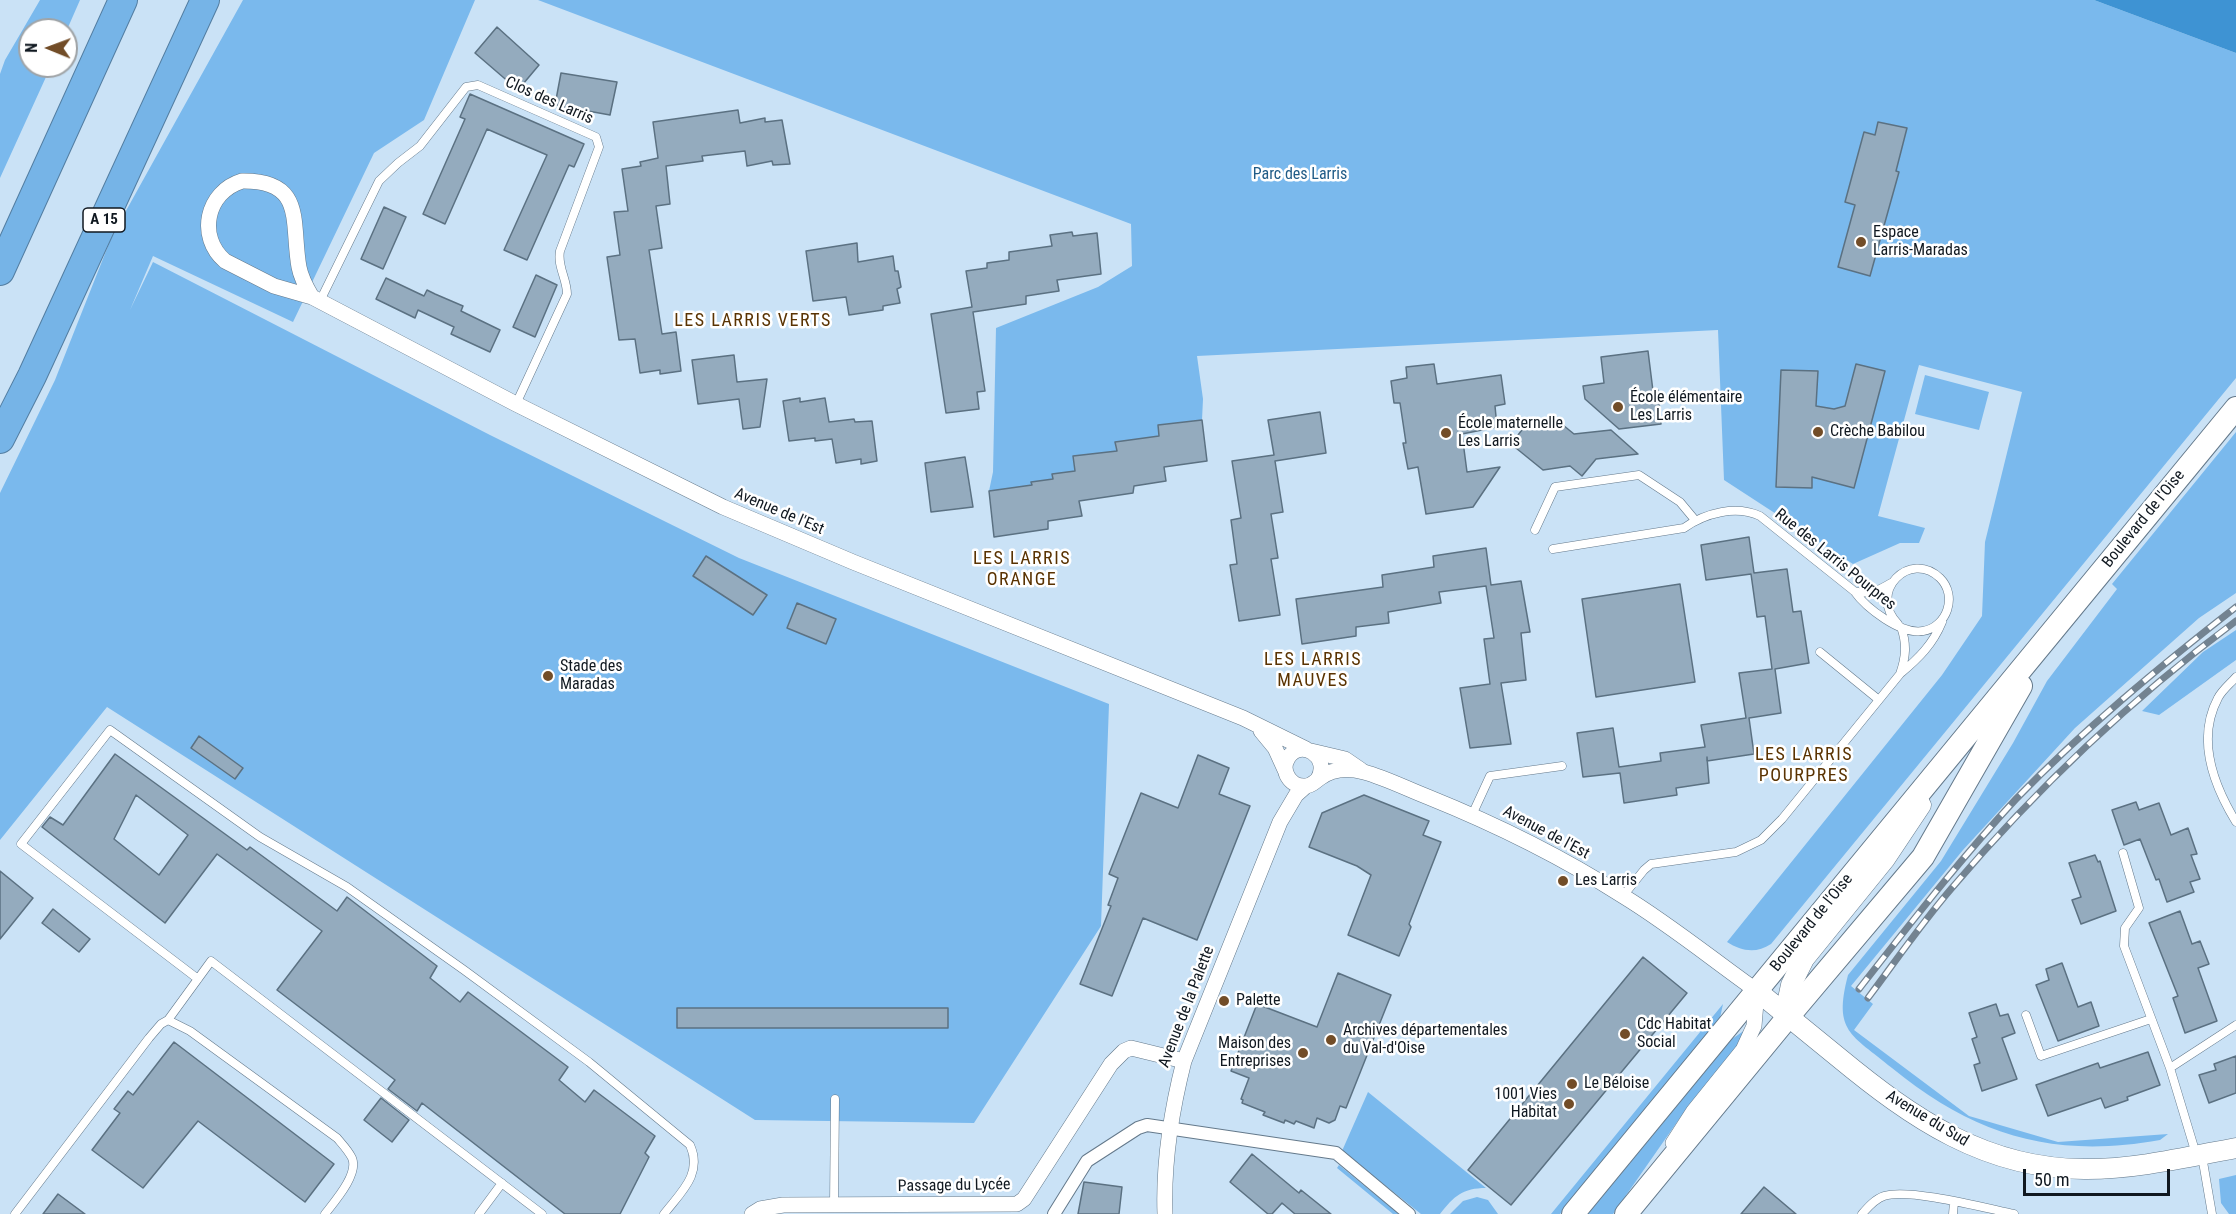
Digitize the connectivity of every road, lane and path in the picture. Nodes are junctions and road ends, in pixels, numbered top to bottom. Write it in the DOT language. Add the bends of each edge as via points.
graph roads {
  1 [pos="123,0"];
  2 [pos="205,0"];
  3 [pos="0,271"];
  4 [pos="316,299"];
  5 [pos="516,404"];
  6 [pos="2236,408"];
  7 [pos="0,439"];
  8 [pos="1695,520"];
  9 [pos="1535,530"];
  10 [pos="1553,549"];
  11 [pos="1892,582"];
  12 [pos="1854,591"];
  13 [pos="1943,619"];
  14 [pos="1899,625"];
  15 [pos="2052,631"];
  16 [pos="1820,652"];
  17 [pos="1900,674"];
  18 [pos="2236,677"];
  19 [pos="1878,700"];
  20 [pos="1249,722"];
  21 [pos="1966,736"];
  22 [pos="1308,750"];
  23 [pos="1562,766"];
  24 [pos="1364,772"];
  25 [pos="1286,773"];
  26 [pos="1312,783"];
  27 [pos="1472,815"];
  28 [pos="1280,822"];
  29 [pos="2236,822"];
  30 [pos="2123,853"];
  31 [pos="1623,896"];
  32 [pos="198,979"];
  33 [pos="1757,991"];
  34 [pos="2026,1015"];
  35 [pos="1788,1017"];
  36 [pos="2151,1019"];
  37 [pos="168,1020"];
  38 [pos="2236,1025"];
  39 [pos="1184,1061"];
  40 [pos="2170,1068"];
  41 [pos="835,1099"];
  42 [pos="1169,1128"];
  43 [pos="2236,1148"];
  44 [pos="2199,1155"];
  45 [pos="502,1183"];
  46 [pos="1954,1202"];
  47 [pos="834,1205"];
  48 [pos="1628,1212"];
  49 [pos="15,1214"];
  50 [pos="325,1214"];
  51 [pos="479,1214"];
  52 [pos="542,1214"];
  53 [pos="664,1214"];
  54 [pos="752,1214"];
  55 [pos="1054,1214"];
  56 [pos="1165,1214"];
  57 [pos="1408,1214"];
  58 [pos="1573,1214"];
  59 [pos="1862,1214"];
  60 [pos="1953,1214"];
  61 [pos="1989,1214"];
  62 [pos="2013,1214"];
  63 [pos="2212,1214"];
  1 -- 3 [label="highway"];
  2 -- 7 [label="highway, A 15"];
  4 -- 4 [label="street, Avenue de l'Est" via="300,272 295,215 287,197 262,183 242,181 228,187 216,199 208,218 210,238 218,256 274,286"];
  4 -- 5 [label="street, Avenue de l'Est"];
  4 -- 5 [label="lane, Clos des Larris" via="379,181 420,146 466,87 478,85 596,137 599,147 560,250 567,294"];
  5 -- 20 [label="street, Avenue de l'Est" via="677,486 766,526"];
  6 -- 15 [label="main road, Boulevard de l'Oise"];
  8 -- 9 [label="lane" via="1680,502 1639,475 1555,487"];
  8 -- 10 [label="lane, Rue des Larris Pourpres" via="1684,528"];
  8 -- 12 [label="lane, Rue des Larris Pourpres" via="1742,510 1760,516"];
  11 -- 12 [label="lane" via="1874,592"];
  11 -- 13 [label="lane" via="1903,572 1917,568 1938,576 1949,597"];
  11 -- 14 [label="lane" via="1887,596 1888,612"];
  12 -- 14 [label="lane, Rue des Larris Pourpres" via="1862,602"];
  13 -- 14 [label="lane" via="1923,631"];
  13 -- 17 [label="lane" via="1936,637 1919,659"];
  14 -- 17 [label="lane, Rue des Larris Pourpres" via="1906,647"];
  15 -- 21 [label="main road, Boulevard de l'Oise"];
  15 -- 35 [label="main road, Boulevard de l'Oise" via="1923,857"];
  16 -- 19 [label="lane"];
  17 -- 19 [label="lane, Rue des Larris Pourpres"];
  18 -- 29 [label="lane" via="2218,696 2207,734 2215,780"];
  19 -- 31 [label="lane, Rue des Larris Pourpres" via="1761,840 1736,852 1652,864"];
  20 -- 22 [label="street, Avenue de l'Est"];
  20 -- 25 [label="street, Avenue de l'Est" via="1268,738"];
  21 -- 33 [label="main road, Boulevard de l'Oise"];
  21 -- 35 [label="street" via="1885,859 1804,959 1791,985"];
  22 -- 24 [label="street, Avenue de l'Est" via="1345,759"];
  22 -- 25 [label="street" via="1290,754"];
  22 -- 26 [label="street" via="1321,763 1321,774"];
  23 -- 27 [label="lane" via="1490,776"];
  24 -- 26 [label="street, Avenue de l'Est" via="1336,771"];
  24 -- 27 [label="street, Avenue de l'Est"];
  25 -- 26 [label="street" via="1294,784"];
  25 -- 28 [label="street, Avenue de la Palette" via="1288,786"];
  26 -- 28 [label="street, Avenue de la Palette" via="1296,795"];
  27 -- 31 [label="street, Avenue de l'Est"];
  28 -- 39 [label="street, Avenue de la Palette"];
  30 -- 36 [label="lane" via="2139,908 2125,928 2124,946"];
  31 -- 33 [label="street, Avenue de l'Est"];
  32 -- 37 [label="lane"];
  32 -- 45 [label="lane" via="211,961"];
  32 -- 53 [label="lane" via="21,844 110,730 260,837 347,887 464,969 589,1062 690,1145 696,1157 694,1170"];
  33 -- 35 [label="street, Avenue du Sud"];
  33 -- 48 [label="street" via="1754,1026 1743,1050 1693,1112"];
  33 -- 58 [label="main road, Boulevard de l'Oise"];
  34 -- 36 [label="lane" via="2041,1056"];
  35 -- 44 [label="street, Avenue du Sud" via="1897,1104 1940,1131 1983,1151 2032,1164 2084,1169"];
  35 -- 48 [label="main road, Boulevard de l'Oise"];
  36 -- 40 [label="lane"];
  37 -- 49 [label="lane" via="149,1038"];
  37 -- 50 [label="lane" via="206,1042 346,1148 353,1160 352,1173"];
  38 -- 40 [label="lane"];
  39 -- 42 [label="street, Avenue de la Palette"];
  39 -- 47 [label="street, Passage du Lycée" via="1137,1048 1124,1051 1017,1204"];
  40 -- 44 [label="lane"];
  41 -- 47 [label="lane"];
  42 -- 55 [label="street" via="1141,1126 1087,1161"];
  42 -- 56 [label="street, Avenue de la Palette"];
  42 -- 57 [label="street" via="1336,1153"];
  43 -- 44 [label="street, Avenue du Sud"];
  44 -- 63 [label="lane"];
  45 -- 51 [label="lane"];
  45 -- 52 [label="lane"];
  46 -- 59 [label="lane" via="1892,1194 1874,1202"];
  46 -- 60 [label="lane"];
  46 -- 62 [label="lane"];
  47 -- 54 [label="street, Passage du Lycée" via="771,1206"];
  61 -- 62 [label="lane"];
}
